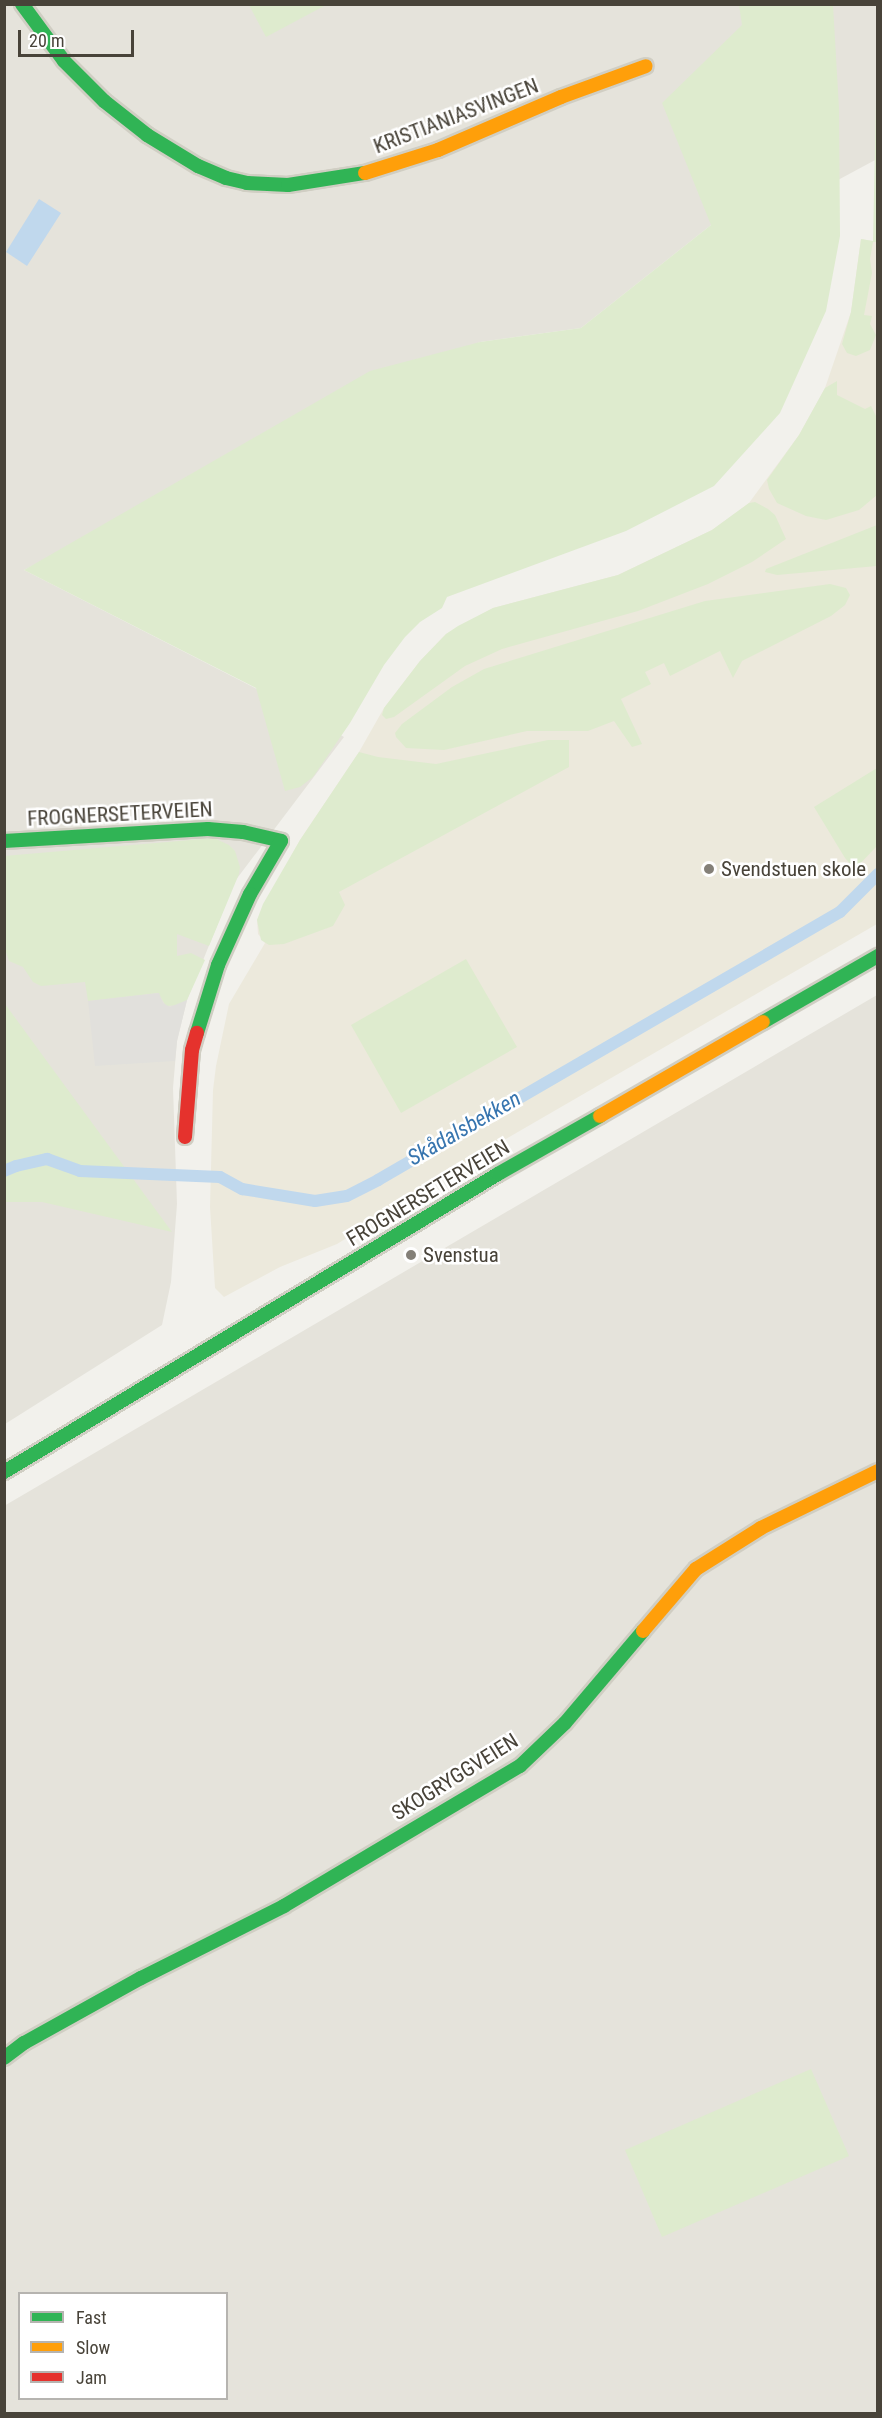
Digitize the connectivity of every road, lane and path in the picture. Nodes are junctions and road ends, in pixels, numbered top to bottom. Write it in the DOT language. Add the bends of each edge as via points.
graph roads {
  1 [pos="21,4"];
  2 [pos="646,66"];
  3 [pos="4,841"];
  4 [pos="878,956"];
  5 [pos="185,1137"];
  6 [pos="878,1470"];
  7 [pos="4,1472"];
  8 [pos="4,2058"];
  1 -- 2 [label="street, KRISTIANIASVINGEN" via="64,61 104,102 147,135 198,166 247,183 288,185 387,168"];
  3 -- 5 [label="street, FROGNERSETERVEIEN" via="208,829 243,832 281,842 250,894 203,1010 192,1050"];
  4 -- 7 [label="street, FROGNERSETERVEIEN" via="498,1174"];
  6 -- 8 [label="street, SKOGRYGGVEIEN" via="761,1528 696,1569 565,1723 520,1766 284,1906 141,1978"];
}
